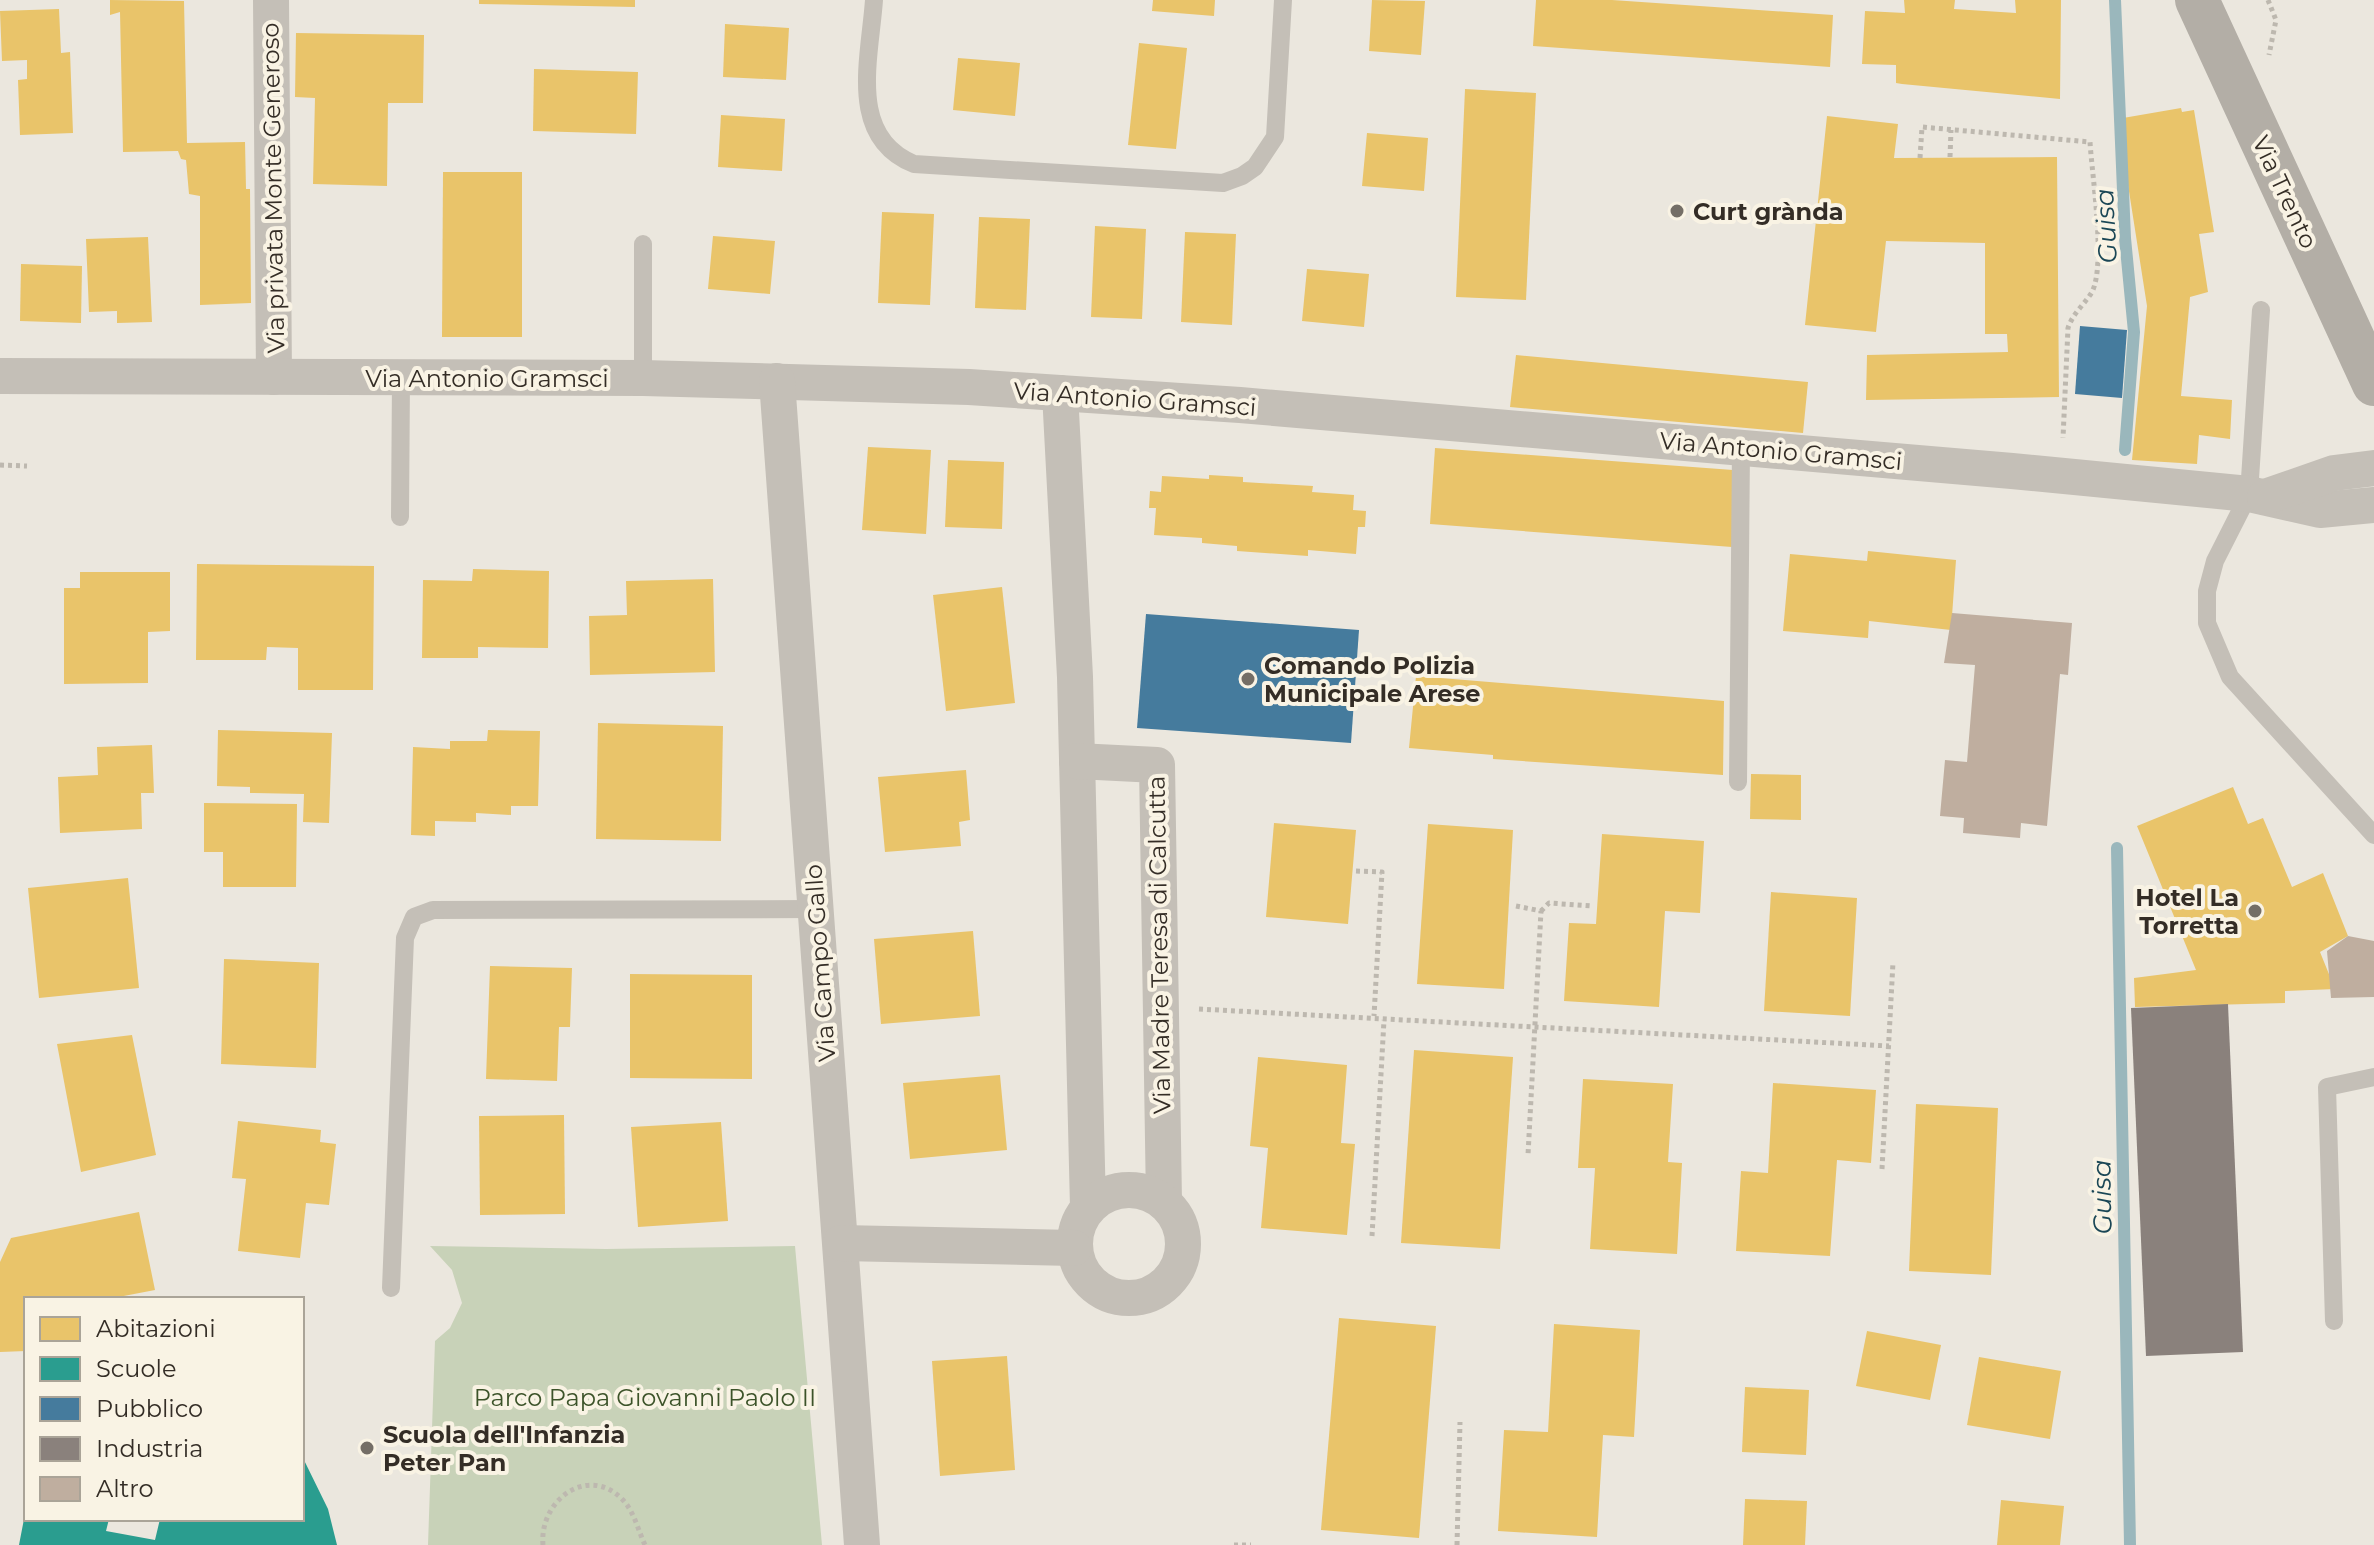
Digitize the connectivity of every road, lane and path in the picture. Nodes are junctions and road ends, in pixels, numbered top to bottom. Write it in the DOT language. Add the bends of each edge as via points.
graph roads {
  1 [pos="271,0"];
  2 [pos="874,0"];
  3 [pos="1283,0"];
  4 [pos="2197,0"];
  5 [pos="1951,130"];
  6 [pos="1950,157"];
  7 [pos="1920,158"];
  8 [pos="643,244"];
  9 [pos="2261,310"];
  10 [pos="0,376"];
  11 [pos="274,377"];
  12 [pos="401,377"];
  13 [pos="643,378"];
  14 [pos="777,381"];
  15 [pos="2374,384"];
  16 [pos="1060,393"];
  17 [pos="1741,448"];
  18 [pos="0,465"];
  19 [pos="27,466"];
  20 [pos="2374,468"];
  21 [pos="2062,475"];
  22 [pos="2257,496"];
  23 [pos="2374,505"];
  24 [pos="400,517"];
  25 [pos="1077,761"];
  26 [pos="1738,782"];
  27 [pos="2374,835"];
  28 [pos="1356,871"];
  29 [pos="1516,906"];
  30 [pos="1592,906"];
  31 [pos="815,909"];
  32 [pos="1541,911"];
  33 [pos="1893,962"];
  34 [pos="1162,1008"];
  35 [pos="1374,1016"];
  36 [pos="1384,1020"];
  37 [pos="1534,1029"];
  38 [pos="1889,1046"];
  39 [pos="2374,1077"];
  40 [pos="1528,1155"];
  41 [pos="1882,1169"];
  42 [pos="1164,1202"];
  43 [pos="1088,1207"];
  44 [pos="1372,1236"];
  45 [pos="841,1243"];
  46 [pos="1074,1248"];
  47 [pos="391,1288"];
  48 [pos="2334,1321"];
  49 [pos="1460,1422"];
  50 [pos="543,1545"];
  51 [pos="645,1545"];
  52 [pos="862,1545"];
  53 [pos="1234,1545"];
  54 [pos="1251,1545"];
  55 [pos="1457,1545"];
  1 -- 11 [label="street, Via privata Monte Generoso"];
  2 -- 3 [label="lane" via="870,122 895,156 914,164 1223,183 1255,167 1275,137"];
  4 -- 15 [label="main road, Via Trento"];
  5 -- 6 [label="path"];
  5 -- 7 [label="path" via="1922,127"];
  5 -- 21 [label="path" via="2090,142 2098,263 2092,291 2068,328"];
  8 -- 13 [label="lane"];
  9 -- 22 [label="lane"];
  10 -- 11 [label="street, Via Antonio Gramsci"];
  11 -- 12 [label="street, Via Antonio Gramsci"];
  12 -- 13 [label="street, Via Antonio Gramsci"];
  12 -- 24 [label="lane"];
  13 -- 14 [label="street, Via Antonio Gramsci"];
  14 -- 16 [label="street, Via Antonio Gramsci"];
  14 -- 31 [label="street, Via Campo Gallo"];
  16 -- 17 [label="street, Via Antonio Gramsci"];
  16 -- 25 [label="street"];
  17 -- 21 [label="street, Via Antonio Gramsci"];
  17 -- 26 [label="lane"];
  18 -- 19 [label="path"];
  20 -- 22 [label="street, Via Antonio Gramsci" via="2334,473"];
  21 -- 22 [label="street, Via Antonio Gramsci"];
  22 -- 23 [label="street, Via Antonio Gramsci" via="2320,510"];
  22 -- 27 [label="lane" via="2215,561 2207,591 2207,623 2230,677"];
  25 -- 34 [label="street, Via Madre Teresa di Calcutta" via="1157,765"];
  25 -- 43 [label="street"];
  28 -- 35 [label="path" via="1382,872"];
  29 -- 32 [label="path"];
  30 -- 32 [label="path" via="1549,903"];
  31 -- 45 [label="street, Via Campo Gallo"];
  31 -- 47 [label="lane" via="433,910 414,917 405,938"];
  32 -- 37 [label="path"];
  33 -- 38 [label="path"];
  34 -- 35 [label="path"];
  34 -- 42 [label="street, Via Madre Teresa di Calcutta"];
  35 -- 36 [label="path"];
  36 -- 37 [label="path"];
  36 -- 44 [label="path"];
  37 -- 38 [label="path"];
  37 -- 40 [label="path"];
  38 -- 41 [label="path"];
  39 -- 48 [label="lane" via="2327,1087"];
  42 -- 43 [label="street" via="1150,1194 1117,1190"];
  42 -- 46 [label="street" via="1182,1231 1184,1248 1170,1280 1152,1294 1122,1298 1099,1290 1082,1272"];
  43 -- 46 [label="street" via="1077,1226"];
  45 -- 46 [label="street"];
  45 -- 52 [label="street, Via Campo Gallo"];
  49 -- 55 [label="path"];
  50 -- 51 [label="path" via="545,1517 556,1500 597,1487 625,1501"];
  53 -- 54 [label="path"];
}
